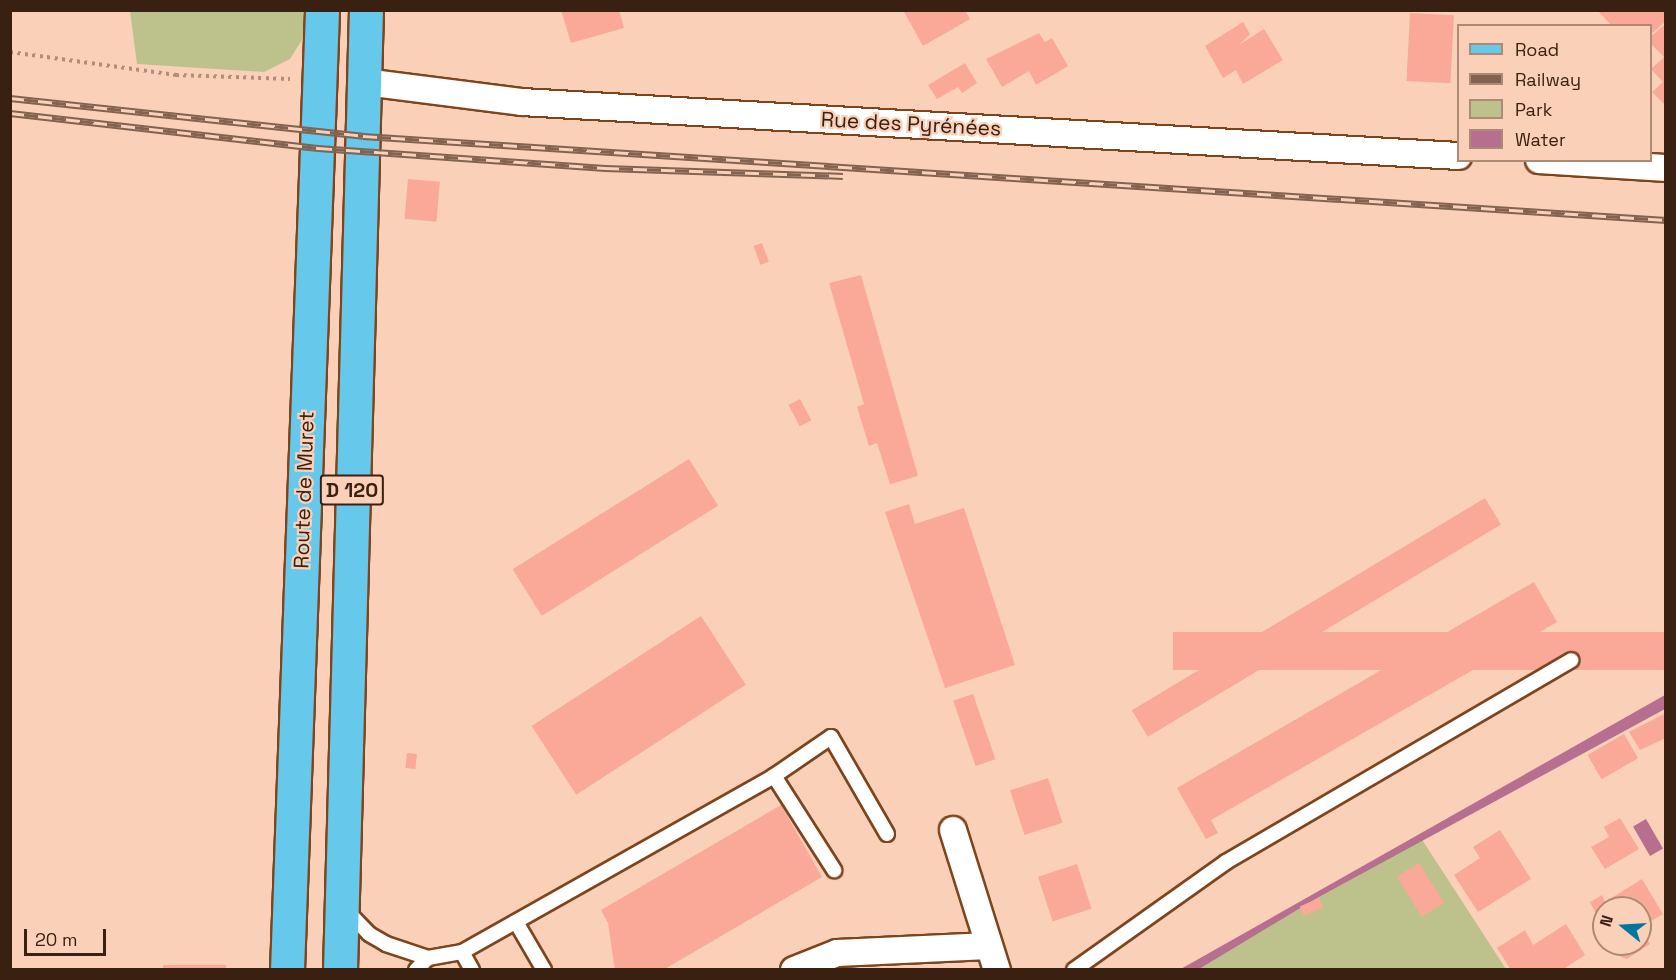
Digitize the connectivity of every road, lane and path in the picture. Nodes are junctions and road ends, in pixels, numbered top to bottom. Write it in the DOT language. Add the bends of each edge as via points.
graph roads {
  1 [pos="321,10"];
  2 [pos="366,10"];
  3 [pos="10,52"];
  4 [pos="321,80"];
  5 [pos="364,82"];
  6 [pos="1457,156"];
  7 [pos="1570,162"];
  8 [pos="1665,168"];
  9 [pos="1571,660"];
  10 [pos="774,776"];
  11 [pos="953,830"];
  12 [pos="887,834"];
  13 [pos="834,870"];
  14 [pos="339,901"];
  15 [pos="516,922"];
  16 [pos="462,952"];
  17 [pos="429,958"];
  18 [pos="993,958"];
  19 [pos="287,969"];
  20 [pos="340,969"];
  21 [pos="416,969"];
  22 [pos="472,969"];
  23 [pos="544,969"];
  24 [pos="794,969"];
  25 [pos="1074,969"];
  1 -- 4 [label="main road, Route de Muret / D 120"];
  2 -- 5 [label="main road, D 120"];
  3 -- 4 [label="path" via="176,75"];
  4 -- 19 [label="main road, Route de Muret / D 120"];
  5 -- 6 [label="street, Rue des Pyrénées" via="522,102"];
  5 -- 14 [label="main road, D 120"];
  7 -- 8 [label="street"];
  9 -- 25 [label="lane" via="1226,862"];
  10 -- 12 [label="lane" via="831,737"];
  10 -- 13 [label="lane"];
  10 -- 15 [label="lane"];
  11 -- 18 [label="street"];
  14 -- 17 [label="lane" via="369,934"];
  14 -- 20 [label="main road, D 120"];
  15 -- 16 [label="lane"];
  15 -- 23 [label="lane"];
  16 -- 17 [label="lane"];
  16 -- 22 [label="lane"];
  17 -- 21 [label="lane"];
  18 -- 24 [label="street" via="837,952"];
}
